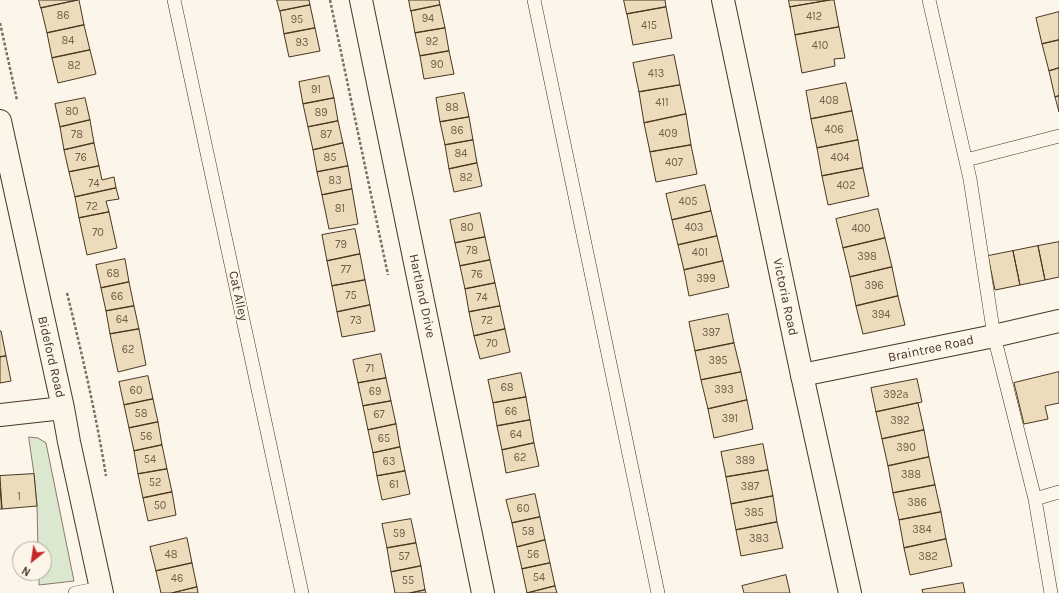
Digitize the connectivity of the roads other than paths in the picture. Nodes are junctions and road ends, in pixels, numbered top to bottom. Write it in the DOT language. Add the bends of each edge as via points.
graph roads {
  1 [pos="174,0"];
  2 [pos="361,0"];
  3 [pos="534,0"];
  4 [pos="723,0"];
  5 [pos="929,0"];
  6 [pos="0,121"];
  7 [pos="1059,136"];
  8 [pos="966,160"];
  9 [pos="1059,321"];
  10 [pos="994,336"];
  11 [pos="802,375"];
  12 [pos="63,408"];
  13 [pos="0,415"];
  14 [pos="1059,492"];
  15 [pos="1035,499"];
  16 [pos="101,591"];
  17 [pos="75,593"];
  18 [pos="302,593"];
  19 [pos="483,593"];
  20 [pos="658,593"];
  21 [pos="850,593"];
  22 [pos="1051,593"];
  1 -- 18 [label="lane, Cat Alley"];
  2 -- 19 [label="street, Hartland Drive"];
  3 -- 20 [label="lane"];
  4 -- 11 [label="street, Victoria Road"];
  5 -- 8 [label="lane"];
  6 -- 12 [label="street, Bideford Road"];
  7 -- 8 [label="lane"];
  8 -- 10 [label="lane"];
  9 -- 10 [label="street, Braintree Road"];
  10 -- 11 [label="street, Braintree Road"];
  10 -- 15 [label="lane"];
  11 -- 21 [label="street, Victoria Road"];
  12 -- 13 [label="street"];
  12 -- 16 [label="street, Bideford Road"];
  14 -- 15 [label="lane"];
  15 -- 22 [label="lane"];
  16 -- 17 [label="lane"];
}
